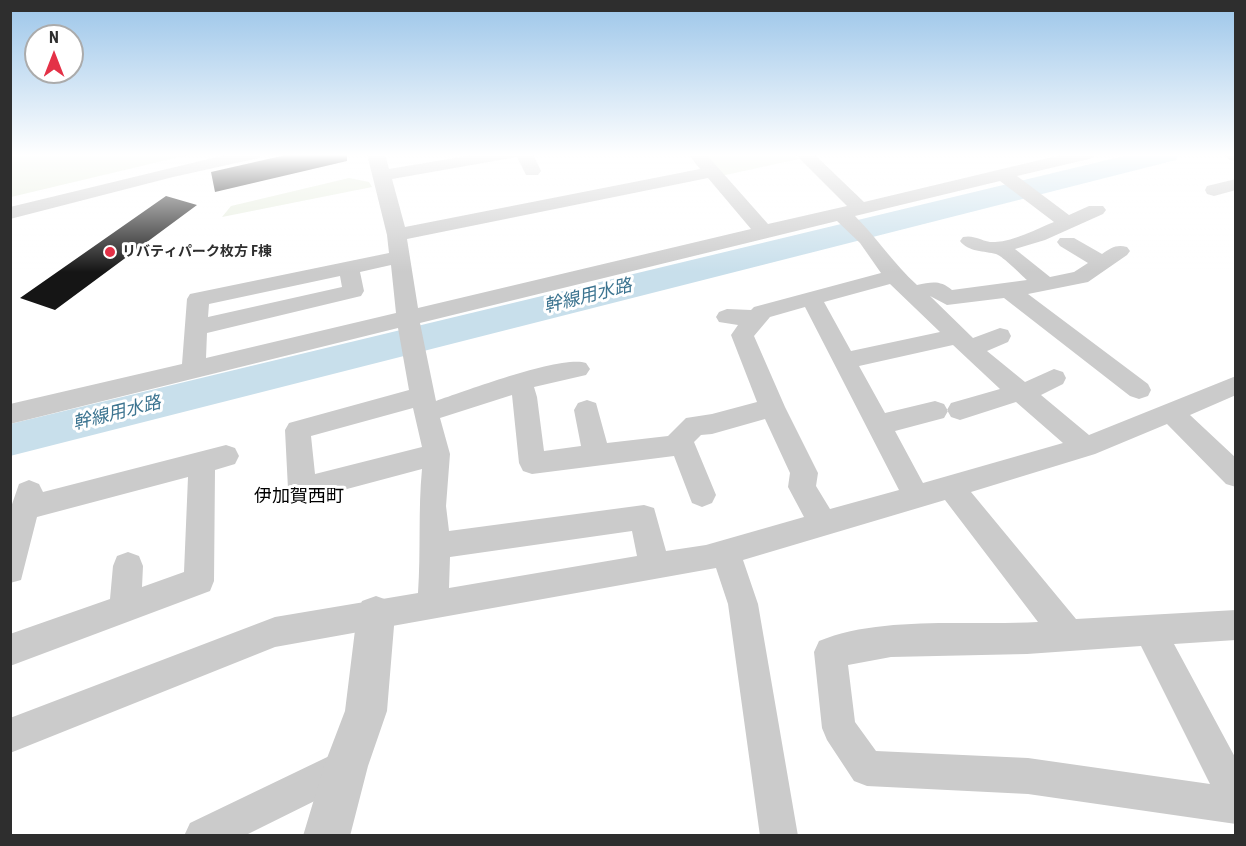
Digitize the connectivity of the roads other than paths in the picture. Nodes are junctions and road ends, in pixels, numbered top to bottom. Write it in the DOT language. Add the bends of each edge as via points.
graph roads {
  1 [pos="87,193"];
  2 [pos="387,193"];
  3 [pos="605,193"];
  4 [pos="731,193"];
  5 [pos="834,193"];
  6 [pos="958,193"];
  7 [pos="1029,193"];
  8 [pos="1096,210"];
  9 [pos="10,213"];
  10 [pos="855,222"];
  11 [pos="764,232"];
  12 [pos="1067,232"];
  13 [pos="397,235"];
  14 [pos="970,241"];
  15 [pos="1000,247"];
  16 [pos="400,257"];
  17 [pos="894,276"];
  18 [pos="1046,285"];
  19 [pos="1007,289"];
  20 [pos="913,293"];
  21 [pos="811,297"];
  22 [pos="727,316"];
  23 [pos="757,318"];
  24 [pos="408,319"];
  25 [pos="1000,336"];
  26 [pos="947,339"];
  27 [pos="969,349"];
  28 [pos="843,361"];
  29 [pos="578,369"];
  30 [pos="193,370"];
  31 [pos="1054,378"];
  32 [pos="520,383"];
  33 [pos="1139,390"];
  34 [pos="1022,393"];
  35 [pos="1230,394"];
  36 [pos="425,405"];
  37 [pos="772,407"];
  38 [pos="587,410"];
  39 [pos="960,410"];
  40 [pos="935,411"];
  41 [pos="1172,412"];
  42 [pos="10,414"];
  43 [pos="878,425"];
  44 [pos="682,445"];
  45 [pos="1086,447"];
  46 [pos="437,454"];
  47 [pos="596,455"];
  48 [pos="1236,476"];
  49 [pos="951,486"];
  50 [pos="702,495"];
  51 [pos="916,496"];
  52 [pos="822,522"];
  53 [pos="436,546"];
  54 [pos="725,552"];
  55 [pos="128,566"];
  56 [pos="654,566"];
  57 [pos="10,570"];
  58 [pos="433,603"];
  59 [pos="125,607"];
  60 [pos="376,614"];
  61 [pos="1236,625"];
  62 [pos="1150,631"];
  63 [pos="1069,636"];
  64 [pos="10,650"];
  65 [pos="10,736"];
  66 [pos="346,766"];
  67 [pos="1236,797"];
  68 [pos="1236,806"];
  69 [pos="203,836"];
  70 [pos="326,836"];
  71 [pos="779,836"];
  1 -- 9 [label="street"];
  2 -- 13 [label="street"];
  3 -- 13 [label="street"];
  4 -- 11 [label="street"];
  5 -- 10 [label="street"];
  6 -- 10 [label="street"];
  7 -- 12 [label="street"];
  8 -- 12 [label="street"];
  10 -- 11 [label="street"];
  10 -- 17 [label="street"];
  11 -- 24 [label="street"];
  12 -- 15 [label="street"];
  12 -- 18 [label="street" via="1112,257 1081,277"];
  13 -- 16 [label="street"];
  14 -- 15 [label="street" via="993,249"];
  15 -- 18 [label="street"];
  16 -- 24 [label="street"];
  16 -- 30 [label="street" via="349,268 353,291 196,328"];
  17 -- 20 [label="street"];
  17 -- 21 [label="street"];
  18 -- 19 [label="street"];
  19 -- 20 [label="street" via="947,298 936,288"];
  19 -- 33 [label="street" via="1059,338"];
  20 -- 27 [label="street"];
  21 -- 23 [label="street" via="762,312"];
  21 -- 28 [label="street"];
  22 -- 23 [label="street"];
  23 -- 37 [label="street" via="742,335"];
  24 -- 30 [label="street"];
  24 -- 36 [label="street"];
  25 -- 27 [label="street"];
  26 -- 28 [label="street"];
  27 -- 34 [label="street"];
  28 -- 43 [label="street"];
  29 -- 32 [label="street"];
  30 -- 42 [label="street"];
  31 -- 34 [label="street"];
  32 -- 36 [label="street"];
  32 -- 47 [label="street" via="532,463"];
  34 -- 39 [label="street"];
  34 -- 45 [label="street"];
  35 -- 41 [label="street"];
  36 -- 46 [label="street"];
  36 -- 46 [label="street" via="298,430 302,489"];
  37 -- 44 [label="street" via="695,425 680,439"];
  37 -- 52 [label="street" via="804,473 802,486"];
  38 -- 47 [label="street"];
  40 -- 43 [label="street"];
  41 -- 45 [label="street"];
  41 -- 48 [label="street"];
  43 -- 51 [label="street"];
  44 -- 47 [label="street"];
  44 -- 50 [label="street"];
  45 -- 49 [label="street"];
  46 -- 53 [label="street" via="432,506"];
  49 -- 51 [label="street"];
  49 -- 63 [label="street"];
  51 -- 52 [label="street"];
  52 -- 54 [label="street"];
  53 -- 56 [label="street" via="644,517"];
  53 -- 58 [label="street"];
  54 -- 56 [label="street"];
  54 -- 71 [label="street" via="743,604"];
  55 -- 59 [label="street"];
  56 -- 58 [label="street"];
  57 -- 59 [label="street" via="28,499 214,459 199,581"];
  58 -- 60 [label="street"];
  59 -- 64 [label="street"];
  60 -- 65 [label="street" via="275,632"];
  60 -- 66 [label="street" via="366,711"];
  61 -- 62 [label="street"];
  62 -- 63 [label="street"];
  62 -- 67 [label="street"];
  63 -- 68 [label="street" via="891,642 830,652 839,728 867,768 1028,776"];
  66 -- 69 [label="street"];
  66 -- 70 [label="street"];
}
